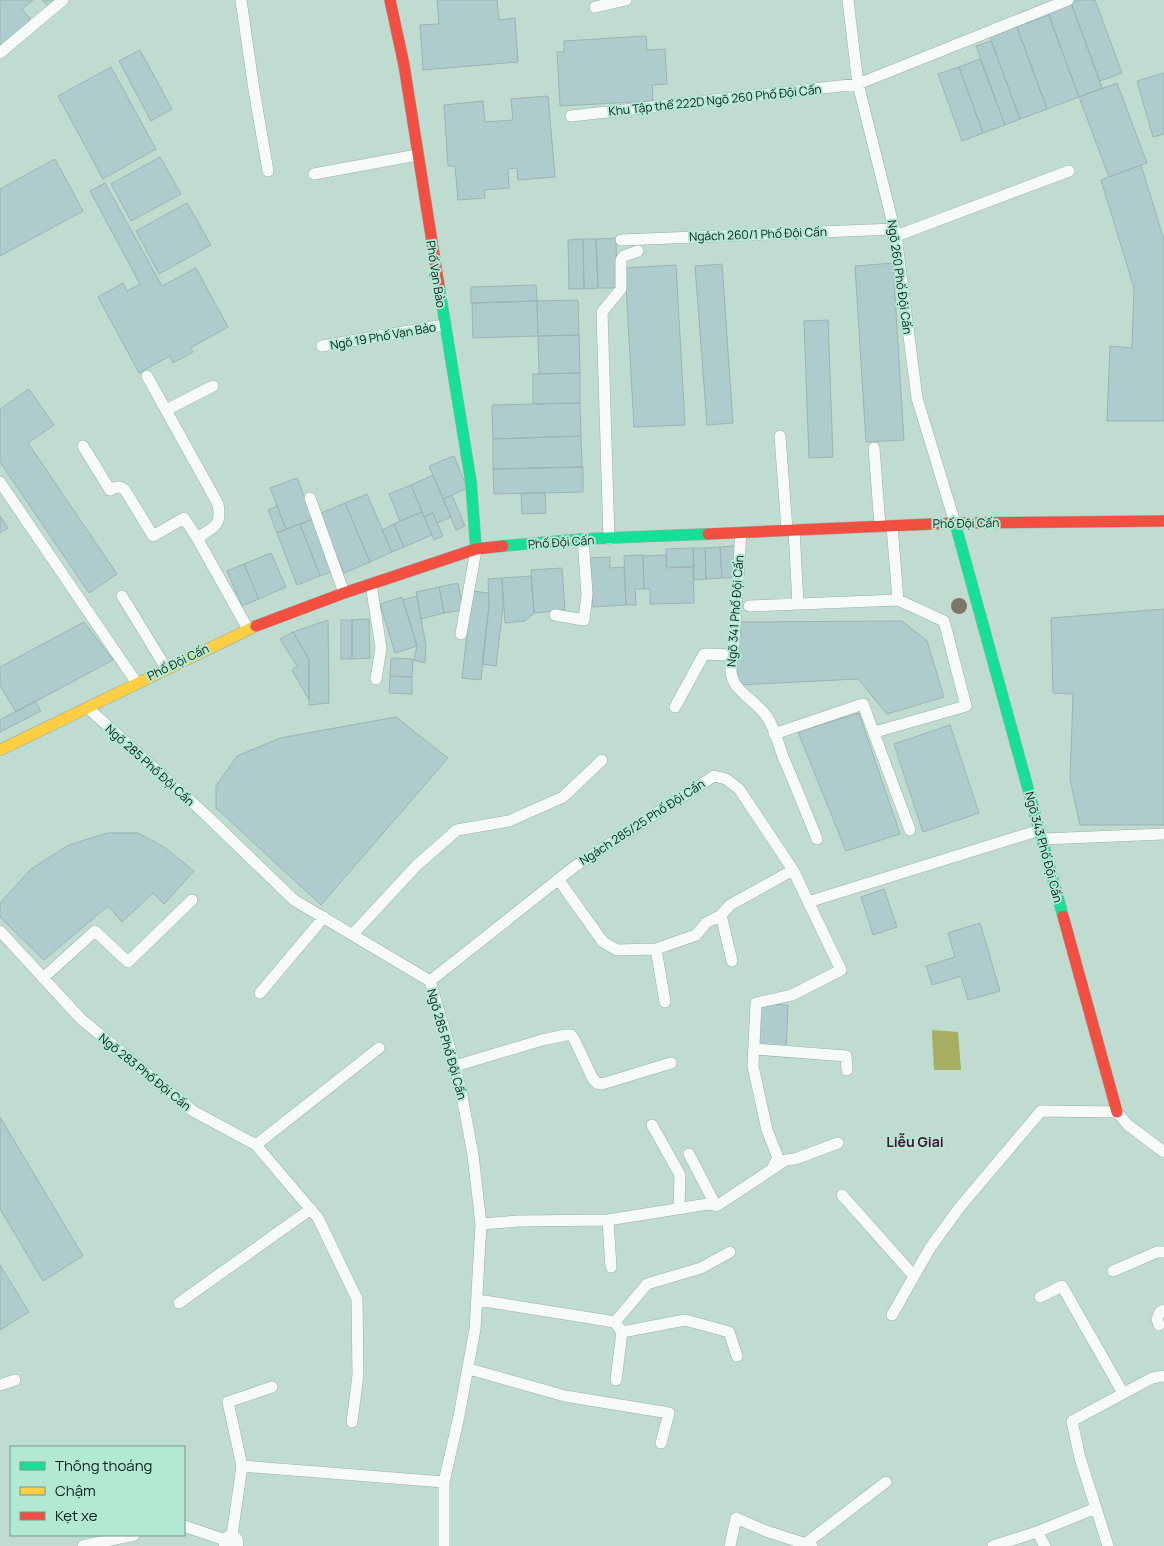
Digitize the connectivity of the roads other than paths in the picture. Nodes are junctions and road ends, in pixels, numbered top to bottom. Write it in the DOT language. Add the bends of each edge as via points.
graph roads {
  1 [pos="63,0"];
  2 [pos="241,0"];
  3 [pos="390,0"];
  4 [pos="626,0"];
  5 [pos="848,0"];
  6 [pos="1068,0"];
  7 [pos="595,7"];
  8 [pos="0,53"];
  9 [pos="858,84"];
  10 [pos="571,116"];
  11 [pos="417,155"];
  12 [pos="268,170"];
  13 [pos="1068,171"];
  14 [pos="314,174"];
  15 [pos="896,232"];
  16 [pos="621,240"];
  17 [pos="638,251"];
  18 [pos="444,325"];
  19 [pos="322,346"];
  20 [pos="147,376"];
  21 [pos="212,386"];
  22 [pos="166,410"];
  23 [pos="780,436"];
  24 [pos="83,446"];
  25 [pos="874,448"];
  26 [pos="0,482"];
  27 [pos="310,498"];
  28 [pos="1164,521"];
  29 [pos="955,523"];
  30 [pos="880,526"];
  31 [pos="892,526"];
  32 [pos="791,530"];
  33 [pos="741,532"];
  34 [pos="197,538"];
  35 [pos="582,539"];
  36 [pos="609,539"];
  37 [pos="476,548"];
  38 [pos="371,584"];
  39 [pos="344,593"];
  40 [pos="122,596"];
  41 [pos="898,600"];
  42 [pos="798,604"];
  43 [pos="749,606"];
  44 [pos="554,615"];
  45 [pos="248,629"];
  46 [pos="460,634"];
  47 [pos="733,655"];
  48 [pos="166,668"];
  49 [pos="376,679"];
  50 [pos="136,682"];
  51 [pos="87,707"];
  52 [pos="675,707"];
  53 [pos="875,732"];
  54 [pos="774,734"];
  55 [pos="0,750"];
  56 [pos="602,760"];
  57 [pos="910,830"];
  58 [pos="1164,834"];
  59 [pos="1041,835"];
  60 [pos="817,839"];
  61 [pos="793,870"];
  62 [pos="558,879"];
  63 [pos="192,900"];
  64 [pos="808,902"];
  65 [pos="721,915"];
  66 [pos="324,918"];
  67 [pos="0,930"];
  68 [pos="353,934"];
  69 [pos="656,949"];
  70 [pos="732,961"];
  71 [pos="43,978"];
  72 [pos="430,981"];
  73 [pos="260,993"];
  74 [pos="665,1002"];
  75 [pos="379,1048"];
  76 [pos="754,1049"];
  77 [pos="671,1063"];
  78 [pos="455,1066"];
  79 [pos="847,1070"];
  80 [pos="1117,1112"];
  81 [pos="652,1126"];
  82 [pos="838,1143"];
  83 [pos="256,1145"];
  84 [pos="1164,1152"];
  85 [pos="689,1154"];
  86 [pos="772,1169"];
  87 [pos="842,1196"];
  88 [pos="716,1206"];
  89 [pos="679,1208"];
  90 [pos="311,1209"];
  91 [pos="608,1220"];
  92 [pos="481,1224"];
  93 [pos="730,1252"];
  94 [pos="1164,1252"];
  95 [pos="610,1267"];
  96 [pos="1113,1271"];
  97 [pos="914,1276"];
  98 [pos="1040,1297"];
  99 [pos="478,1300"];
  100 [pos="179,1303"];
  101 [pos="1164,1310"];
  102 [pos="892,1315"];
  103 [pos="615,1322"];
  104 [pos="1159,1325"];
  105 [pos="622,1332"];
  106 [pos="737,1356"];
  107 [pos="469,1370"];
  108 [pos="1164,1376"];
  109 [pos="15,1380"];
  110 [pos="616,1380"];
  111 [pos="0,1385"];
  112 [pos="272,1387"];
  113 [pos="1123,1393"];
  114 [pos="352,1422"];
  115 [pos="661,1443"];
  116 [pos="242,1466"];
  117 [pos="444,1482"];
  118 [pos="886,1482"];
  119 [pos="1096,1508"];
  120 [pos="185,1526"];
  121 [pos="1037,1532"];
  122 [pos="129,1536"];
  123 [pos="231,1544"];
  124 [pos="808,1545"];
  125 [pos="83,1546"];
  126 [pos="444,1546"];
  127 [pos="730,1546"];
  128 [pos="993,1546"];
  129 [pos="1045,1546"];
  130 [pos="1108,1546"];
  1 -- 8 [label="lane"];
  2 -- 12 [label="lane"];
  3 -- 11 [label="street, Phố Vạn Bảo" via="404,65"];
  4 -- 7 [label="lane"];
  5 -- 9 [label="lane, Ngõ 260 Phố Đội Cấn"];
  6 -- 9 [label="lane, Khu Tập thể 222D Ngõ 260 Phố Đội Cấn"];
  9 -- 10 [label="lane, Khu Tập thể 222D Ngõ 260 Phố Đội Cấn"];
  9 -- 15 [label="lane, Ngõ 260 Phố Đội Cấn"];
  11 -- 14 [label="lane"];
  11 -- 18 [label="street, Phố Vạn Bảo"];
  13 -- 15 [label="lane, Ngách 260/1 Phố Đội Cấn"];
  15 -- 16 [label="lane, Ngách 260/1 Phố Đội Cấn"];
  15 -- 29 [label="lane, Ngõ 260 Phố Đội Cấn" via="917,398"];
  17 -- 36 [label="lane" via="621,260 621,289 602,312"];
  18 -- 19 [label="lane, Ngõ 19 Phố Vạn Bảo"];
  18 -- 37 [label="street, Phố Vạn Bảo" via="471,482"];
  20 -- 22 [label="lane"];
  21 -- 22 [label="lane"];
  22 -- 34 [label="lane" via="218,504 220,516 216,525"];
  23 -- 32 [label="lane"];
  24 -- 34 [label="lane" via="110,490 121,486 125,490 153,536 184,518"];
  25 -- 30 [label="lane"];
  26 -- 50 [label="lane"];
  27 -- 39 [label="lane"];
  28 -- 29 [label="street, Phố Đội Cấn"];
  29 -- 31 [label="street, Phố Đội Cấn"];
  29 -- 59 [label="street, Ngõ 343 Phố Đội Cấn"];
  30 -- 31 [label="street, Phố Đội Cấn"];
  30 -- 32 [label="street, Phố Đội Cấn"];
  31 -- 41 [label="lane"];
  32 -- 33 [label="street, Phố Đội Cấn"];
  32 -- 42 [label="lane"];
  33 -- 36 [label="street, Phố Đội Cấn"];
  33 -- 47 [label="lane, Ngõ 341 Phố Đội Cấn"];
  34 -- 45 [label="lane"];
  35 -- 36 [label="street, Phố Đội Cấn"];
  35 -- 37 [label="street, Phố Đội Cấn"];
  35 -- 44 [label="lane" via="587,594 584,620"];
  37 -- 38 [label="street, Phố Đội Cấn"];
  37 -- 46 [label="lane"];
  38 -- 39 [label="street, Phố Đội Cấn"];
  38 -- 49 [label="lane" via="381,648"];
  39 -- 45 [label="street, Phố Đội Cấn"];
  40 -- 48 [label="lane"];
  41 -- 42 [label="lane"];
  41 -- 53 [label="lane" via="944,621 966,706"];
  42 -- 43 [label="lane"];
  45 -- 48 [label="street, Phố Đội Cấn"];
  47 -- 52 [label="lane" via="704,654"];
  47 -- 54 [label="lane, Ngõ 341 Phố Đội Cấn" via="729,668 735,684 769,720"];
  48 -- 50 [label="street, Phố Đội Cấn"];
  50 -- 51 [label="street, Phố Đội Cấn"];
  51 -- 55 [label="street, Phố Đội Cấn"];
  51 -- 66 [label="lane, Ngõ 285 Phố Đội Cấn" via="294,900"];
  53 -- 54 [label="lane" via="863,704"];
  53 -- 57 [label="lane"];
  54 -- 60 [label="lane, Ngõ 341 Phố Đội Cấn"];
  56 -- 68 [label="lane" via="563,797 509,821 457,830 417,865"];
  58 -- 59 [label="lane"];
  59 -- 64 [label="lane"];
  59 -- 80 [label="street, Ngõ 343 Phố Đội Cấn"];
  61 -- 62 [label="lane, Ngách 285/25 Phố Đội Cấn" via="739,789 726,779 714,776"];
  61 -- 64 [label="lane, Ngách 285/25 Phố Đội Cấn"];
  61 -- 65 [label="lane" via="730,905"];
  62 -- 69 [label="lane" via="603,942 617,950"];
  62 -- 72 [label="lane, Ngách 285/25 Phố Đội Cấn"];
  63 -- 71 [label="lane" via="128,962 95,931"];
  64 -- 76 [label="lane, Ngách 285/25 Phố Đội Cấn" via="842,970 792,995 756,1003"];
  65 -- 69 [label="lane" via="706,923 696,935"];
  65 -- 70 [label="lane"];
  66 -- 68 [label="lane, Ngõ 285 Phố Đội Cấn"];
  66 -- 73 [label="lane"];
  67 -- 71 [label="lane, Ngõ 283 Phố Đội Cấn"];
  68 -- 72 [label="lane, Ngõ 285 Phố Đội Cấn"];
  69 -- 74 [label="lane"];
  71 -- 83 [label="lane, Ngõ 283 Phố Đội Cấn" via="81,1019 193,1111"];
  72 -- 78 [label="lane, Ngõ 285 Phố Đội Cấn"];
  75 -- 83 [label="lane"];
  76 -- 79 [label="lane" via="846,1056"];
  76 -- 86 [label="lane" via="753,1066 767,1130 778,1158"];
  77 -- 78 [label="lane" via="602,1084 593,1079 574,1039 566,1035"];
  78 -- 92 [label="lane, Ngõ 285 Phố Đội Cấn" via="473,1155"];
  80 -- 84 [label="lane, Ngõ 343 Phố Đội Cấn" via="1128,1125"];
  80 -- 97 [label="lane" via="1041,1111 959,1208"];
  81 -- 89 [label="lane" via="680,1175"];
  82 -- 86 [label="lane" via="786,1160"];
  83 -- 90 [label="lane, Ngõ 283 Phố Đội Cấn"];
  85 -- 88 [label="lane"];
  86 -- 88 [label="lane"];
  87 -- 97 [label="lane"];
  88 -- 89 [label="lane"];
  89 -- 91 [label="lane"];
  90 -- 100 [label="lane"];
  90 -- 114 [label="lane, Ngõ 283 Phố Đội Cấn" via="357,1299 358,1375"];
  91 -- 92 [label="lane"];
  91 -- 95 [label="lane"];
  92 -- 99 [label="lane, Ngõ 285 Phố Đội Cấn"];
  93 -- 103 [label="lane" via="701,1268 647,1284"];
  94 -- 96 [label="lane"];
  97 -- 102 [label="lane"];
  98 -- 113 [label="lane" via="1062,1286"];
  99 -- 103 [label="lane"];
  99 -- 107 [label="lane, Ngõ 285 Phố Đội Cấn"];
  101 -- 104 [label="lane" via="1157,1318"];
  103 -- 105 [label="lane"];
  105 -- 106 [label="lane" via="685,1320 729,1332"];
  105 -- 110 [label="lane"];
  107 -- 115 [label="lane" via="565,1396 669,1413"];
  107 -- 117 [label="lane, Ngõ 285 Phố Đội Cấn"];
  108 -- 113 [label="lane" via="1152,1378"];
  109 -- 111 [label="lane"];
  112 -- 116 [label="lane" via="228,1402"];
  113 -- 119 [label="lane" via="1072,1421"];
  116 -- 117 [label="lane"];
  116 -- 123 [label="lane"];
  117 -- 126 [label="lane, Ngõ 285 Phố Đội Cấn"];
  118 -- 124 [label="lane"];
  119 -- 121 [label="lane"];
  119 -- 130 [label="lane"];
  120 -- 123 [label="lane"];
  121 -- 128 [label="lane"];
  121 -- 129 [label="lane"];
  122 -- 125 [label="lane"];
  124 -- 127 [label="lane" via="736,1518"];
}
